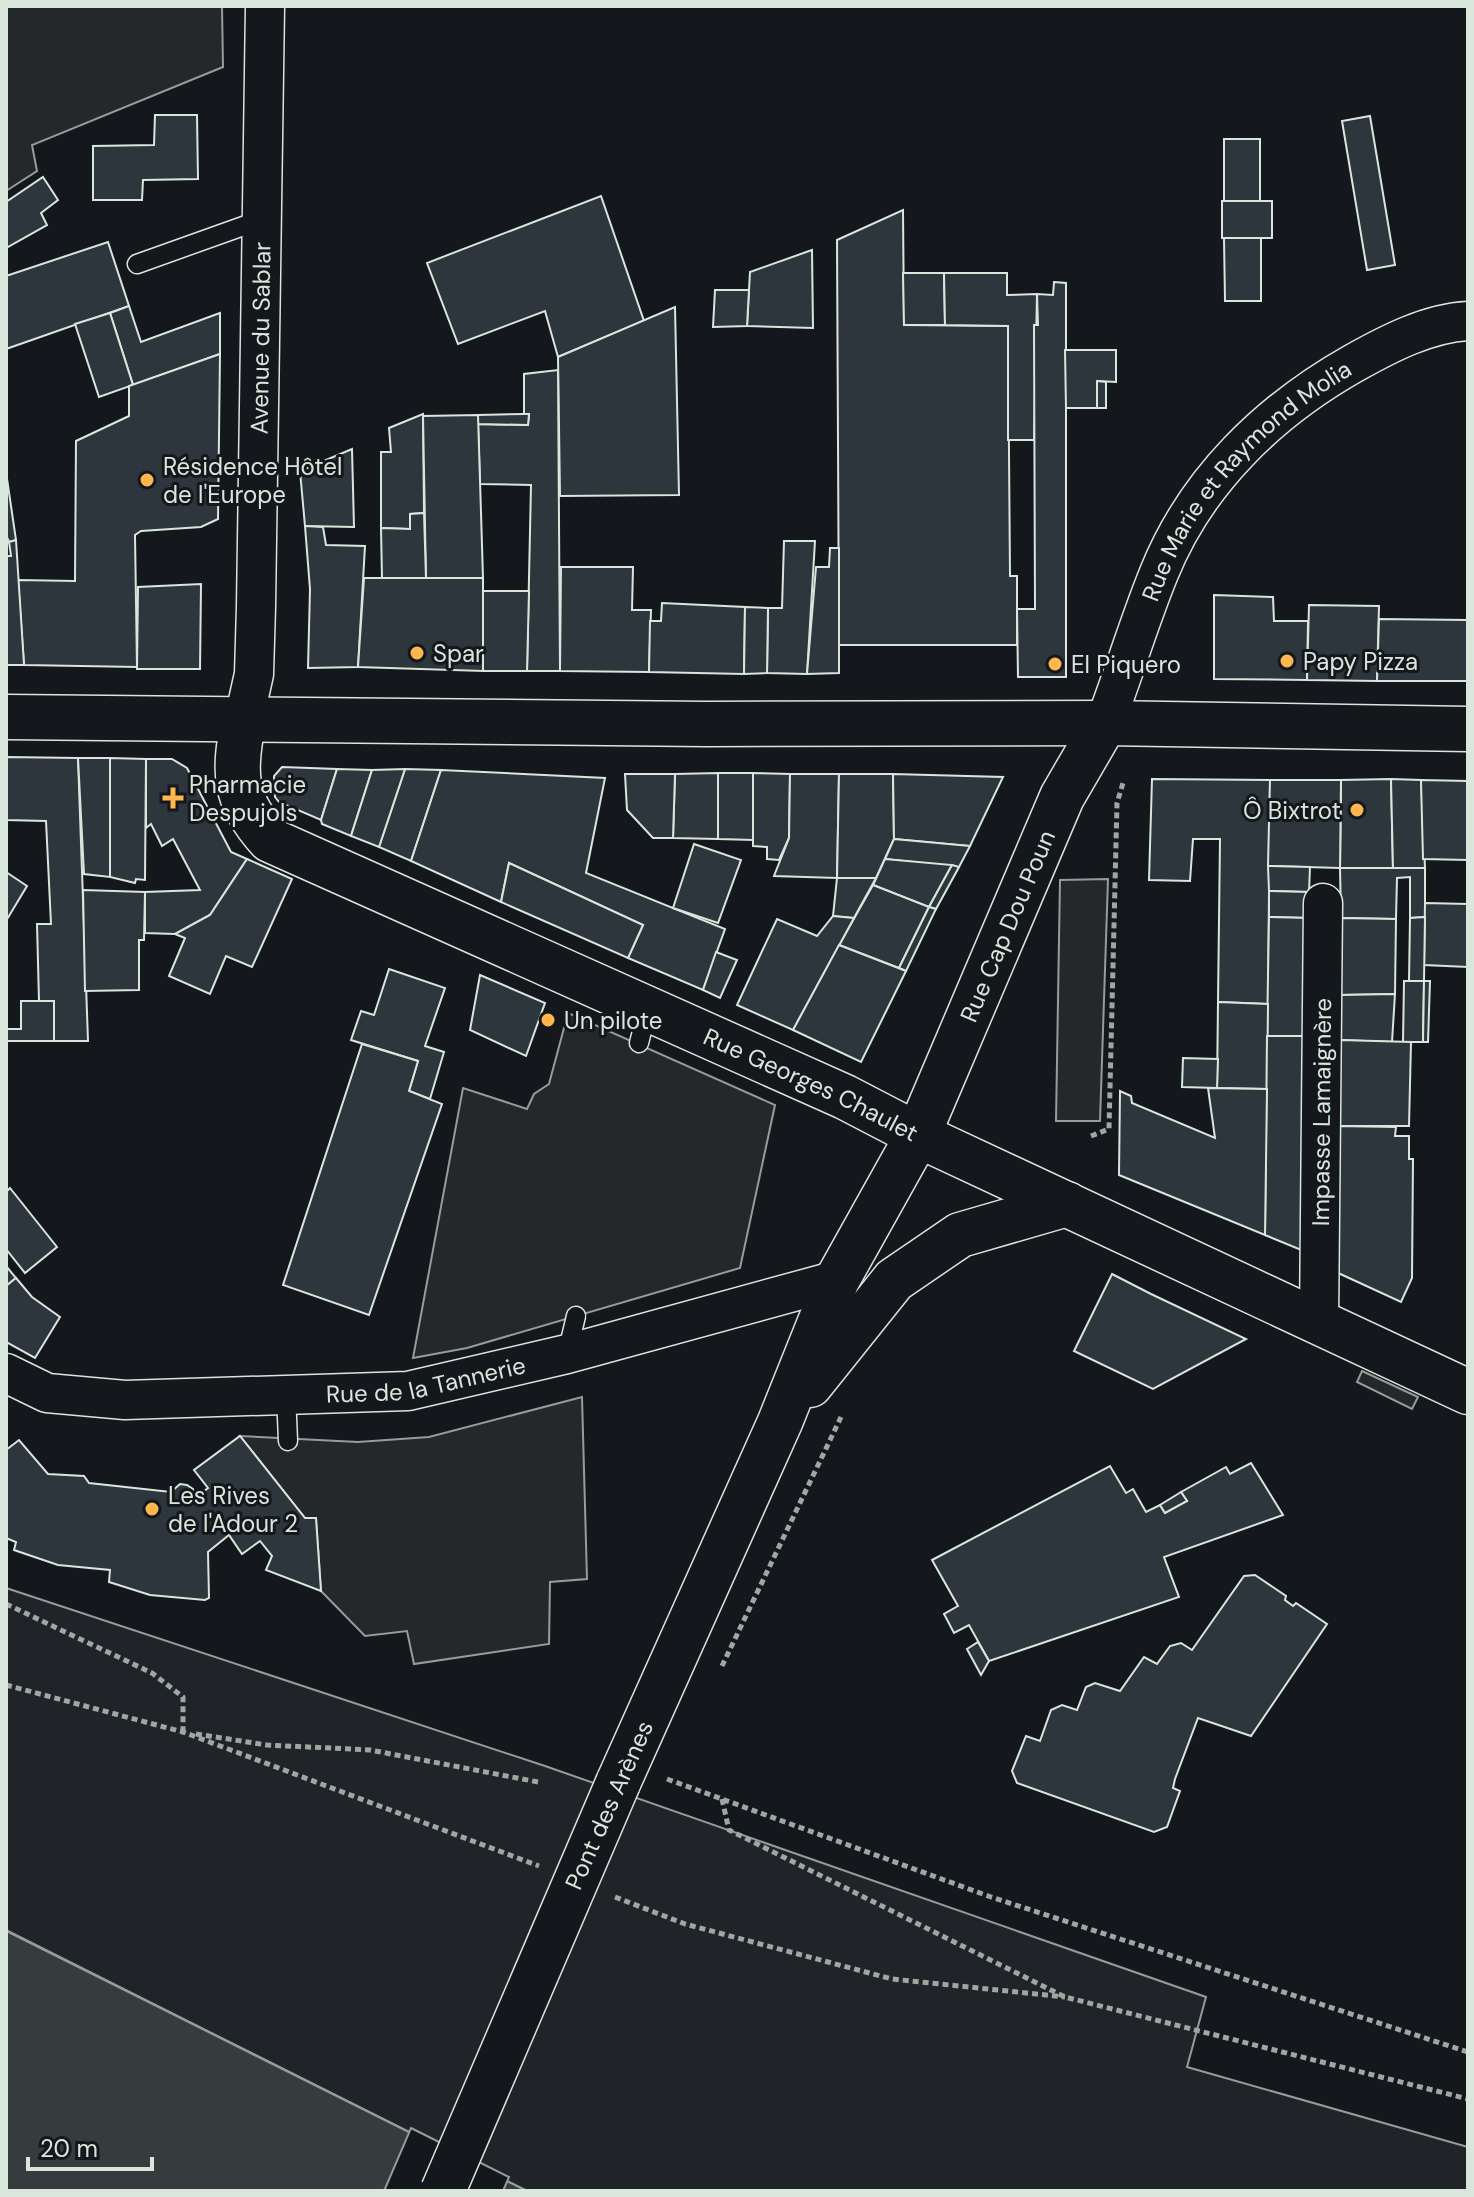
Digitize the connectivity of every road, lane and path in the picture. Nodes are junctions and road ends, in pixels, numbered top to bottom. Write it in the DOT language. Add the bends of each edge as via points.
graph roads {
  1 [pos="265,6"];
  2 [pos="263,219"];
  3 [pos="137,264"];
  4 [pos="1468,321"];
  5 [pos="6,717"];
  6 [pos="244,719"];
  7 [pos="1105,723"];
  8 [pos="1468,729"];
  9 [pos="1124,780"];
  10 [pos="1323,903"];
  11 [pos="918,1135"];
  12 [pos="1091,1136"];
  13 [pos="1067,1204"];
  14 [pos="837,1280"];
  15 [pos="576,1316"];
  16 [pos="1319,1322"];
  17 [pos="567,1354"];
  18 [pos="6,1373"];
  19 [pos="1468,1392"];
  20 [pos="286,1394"];
  21 [pos="848,1401"];
  22 [pos="780,1422"];
  23 [pos="288,1441"];
  24 [pos="6,1604"];
  25 [pos="715,1681"];
  26 [pos="6,1685"];
  27 [pos="183,1732"];
  28 [pos="674,1765"];
  29 [pos="667,1779"];
  30 [pos="538,1782"];
  31 [pos="662,1790"];
  32 [pos="722,1799"];
  33 [pos="541,1867"];
  34 [pos="613,1896"];
  35 [pos="1065,1997"];
  36 [pos="1468,2052"];
  37 [pos="1468,2099"];
  38 [pos="443,2191"];
  1 -- 2 [label="street, Avenue du Sablar"];
  2 -- 3 [label="lane"];
  2 -- 6 [label="street, Avenue du Sablar" via="254,674"];
  4 -- 7 [label="street, Rue Marie et Raymond Molia" via="1394,341 1331,376 1243,442 1200,496 1160,570"];
  5 -- 6 [label="main road"];
  6 -- 7 [label="main road"];
  6 -- 11 [label="main road, Rue Georges Chaulet" via="237,752 241,794 249,817 270,840 644,1026 845,1097"];
  7 -- 8 [label="main road"];
  7 -- 11 [label="main road, Rue Cap Dou Poun" via="1062,797"];
  9 -- 12 [label="path" via="1117,803 1109,1129"];
  10 -- 16 [label="street, Impasse Lamaignère"];
  11 -- 13 [label="main road, Rue Georges Chaulet"];
  11 -- 14 [label="main road, Rue Cap Dou Poun"];
  13 -- 16 [label="main road, Rue Georges Chaulet"];
  13 -- 22 [label="main road" via="960,1235 894,1280"];
  14 -- 17 [label="street, Rue de la Tannerie"];
  14 -- 22 [label="main road, Rue Cap Dou Poun"];
  15 -- 17 [label="lane"];
  16 -- 19 [label="main road, Rue Georges Chaulet"];
  17 -- 20 [label="street, Rue de la Tannerie" via="408,1391"];
  18 -- 20 [label="street, Rue de la Tannerie" via="47,1393 125,1400"];
  20 -- 23 [label="lane"];
  21 -- 25 [label="path"];
  22 -- 38 [label="main road, Pont des Arènes, bridge"];
  24 -- 27 [label="path" via="152,1673 183,1697"];
  26 -- 27 [label="path"];
  27 -- 30 [label="path" via="267,1745 370,1750"];
  27 -- 33 [label="path"];
  28 -- 29 [label="path"];
  29 -- 31 [label="path"];
  29 -- 32 [label="path"];
  32 -- 35 [label="path" via="729,1830"];
  32 -- 36 [label="path" via="991,1897"];
  34 -- 35 [label="path" via="685,1924 892,1979"];
  35 -- 37 [label="path"];
}
